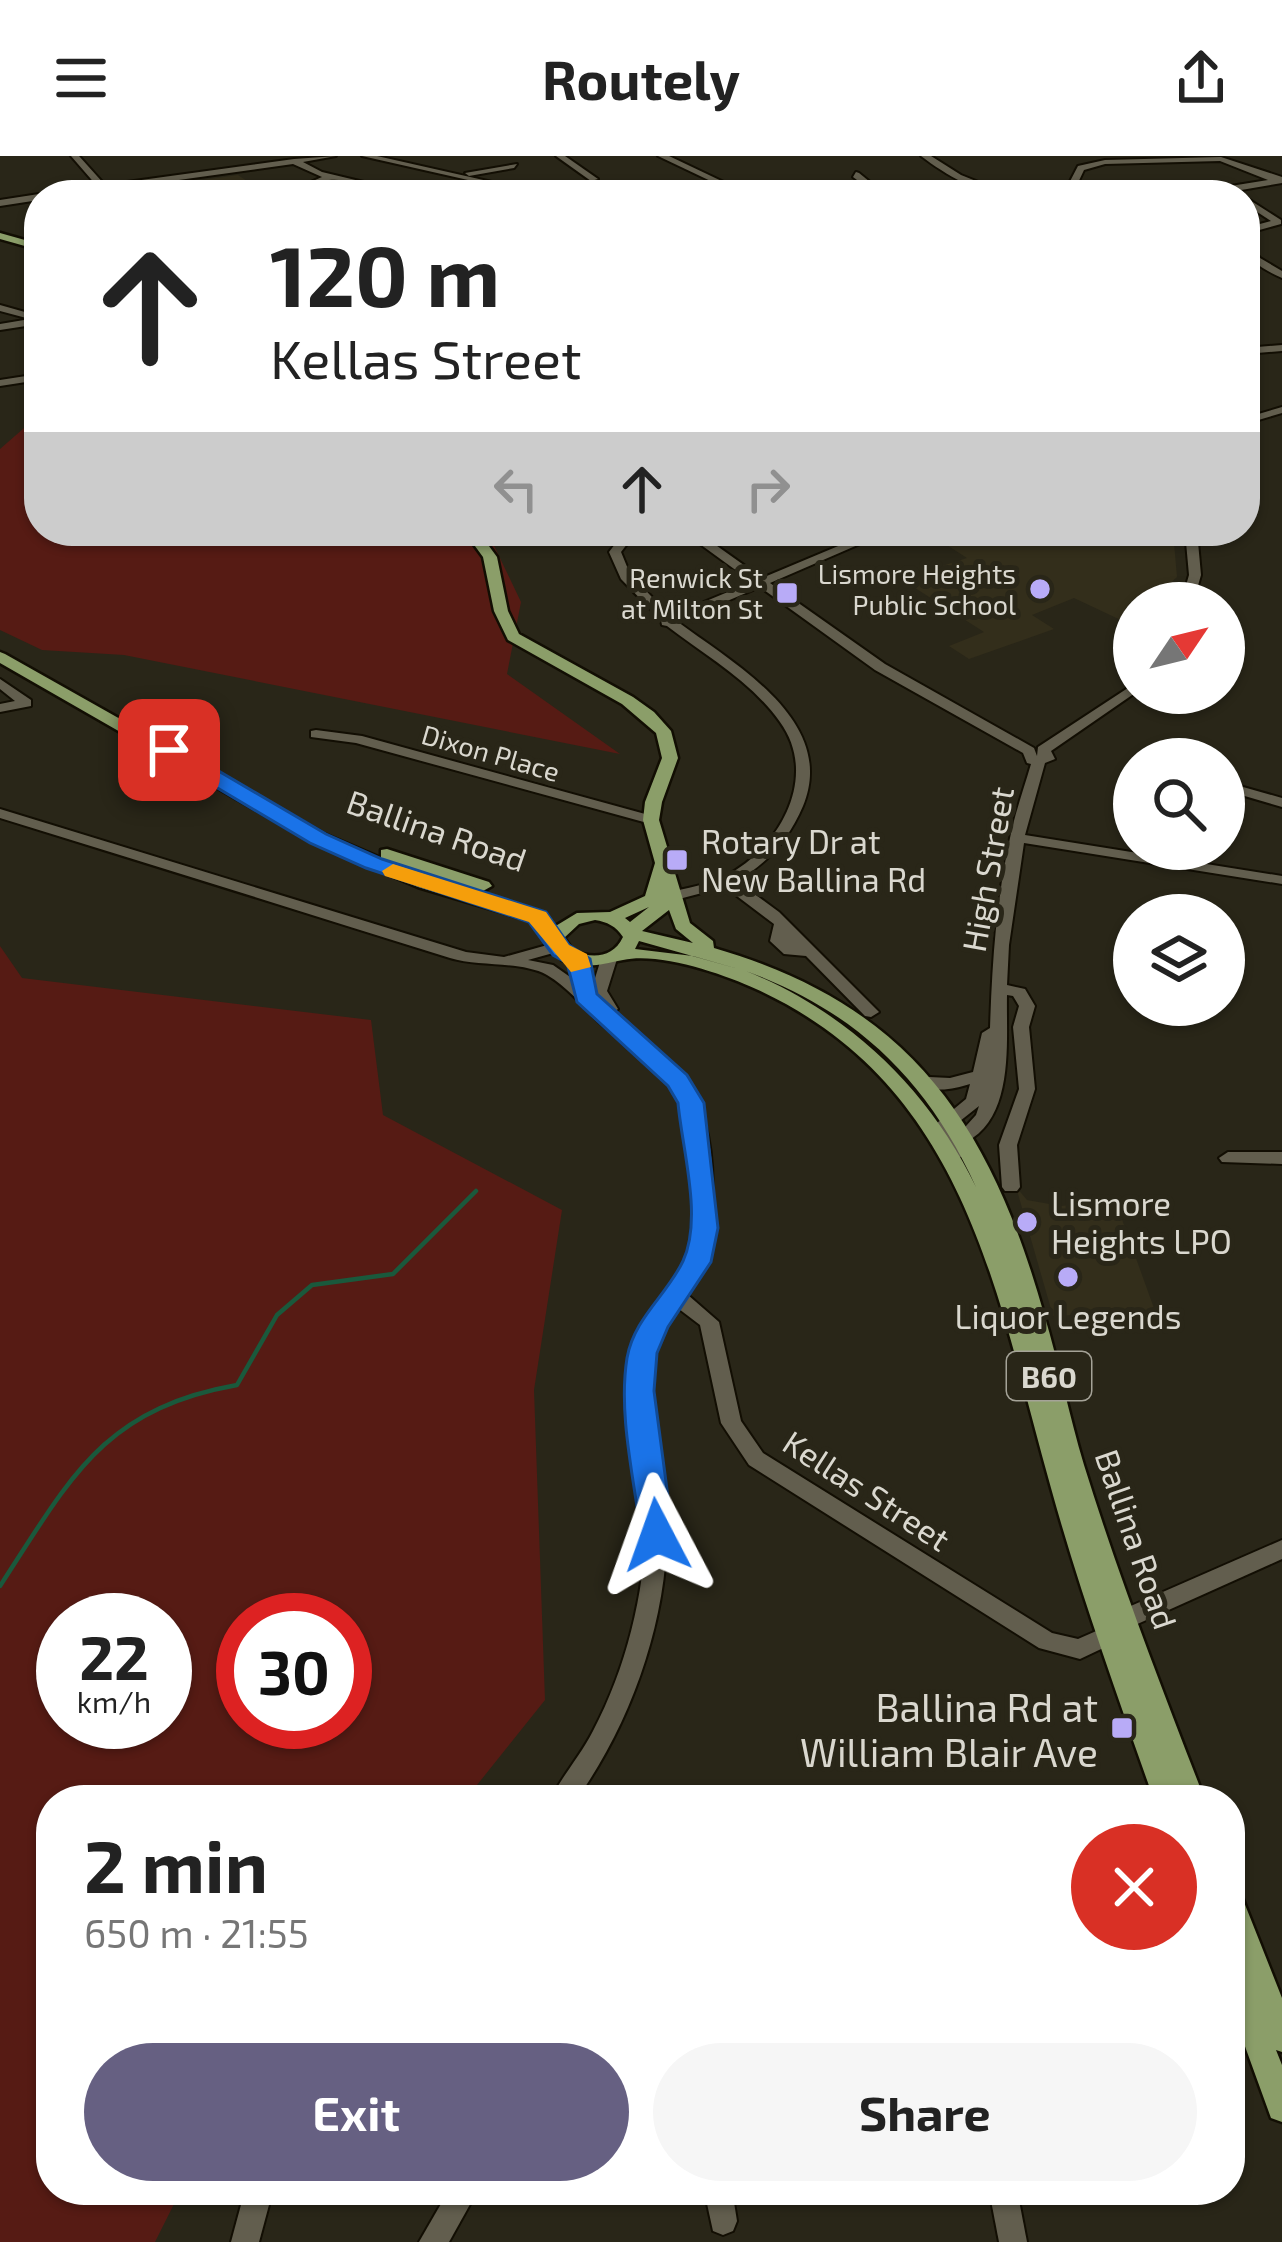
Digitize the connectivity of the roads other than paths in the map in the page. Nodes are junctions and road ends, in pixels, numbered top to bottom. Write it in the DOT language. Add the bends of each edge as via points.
graph roads {
  1 [pos="75,156"];
  2 [pos="201,156"];
  3 [pos="332,156"];
  4 [pos="366,156"];
  5 [pos="560,156"];
  6 [pos="662,156"];
  7 [pos="678,156"];
  8 [pos="925,156"];
  9 [pos="300,159"];
  10 [pos="514,166"];
  11 [pos="218,172"];
  12 [pos="452,175"];
  13 [pos="856,175"];
  14 [pos="330,177"];
  15 [pos="594,179"];
  16 [pos="96,180"];
  17 [pos="160,180"];
  18 [pos="323,180"];
  19 [pos="344,180"];
  20 [pos="475,180"];
  21 [pos="715,180"];
  22 [pos="733,180"];
  23 [pos="862,180"];
  24 [pos="966,180"];
  25 [pos="1075,180"];
  26 [pos="1280,181"];
  27 [pos="1260,210"];
  28 [pos="1260,227"];
  29 [pos="1282,410"];
  30 [pos="1265,415"];
  31 [pos="1260,416"];
  32 [pos="1282,424"];
  33 [pos="482,546"];
  34 [pos="617,546"];
  35 [pos="709,546"];
  36 [pos="846,546"];
  37 [pos="1192,546"];
  38 [pos="757,581"];
  39 [pos="1193,582"];
  40 [pos="666,622"];
  41 [pos="0,657"];
  42 [pos="0,683"];
  43 [pos="1113,702"];
  44 [pos="0,708"];
  45 [pos="316,734"];
  46 [pos="1037,754"];
  47 [pos="1245,792"];
  48 [pos="1282,803"];
  49 [pos="265,804"];
  50 [pos="0,813"];
  51 [pos="651,820"];
  52 [pos="1017,838"];
  53 [pos="661,860"];
  54 [pos="1282,880"];
  55 [pos="729,883"];
  56 [pos="675,896"];
  57 [pos="653,899"];
  58 [pos="589,916"];
  59 [pos="611,918"];
  60 [pos="631,932"];
  61 [pos="567,950"];
  62 [pos="615,957"];
  63 [pos="737,958"];
  64 [pos="504,962"];
  65 [pos="536,964"];
  66 [pos="998,987"];
  67 [pos="586,997"];
  68 [pos="872,1012"];
  69 [pos="995,1017"];
  70 [pos="631,1036"];
  71 [pos="980,1075"];
  72 [pos="928,1083"];
  73 [pos="958,1136"];
  74 [pos="1228,1158"];
  75 [pos="1282,1158"];
  76 [pos="1011,1187"];
  77 [pos="677,1298"];
  78 [pos="1282,1549"];
  79 [pos="1117,1627"];
  80 [pos="570,1785"];
  81 [pos="1171,1785"];
  82 [pos="1245,1941"];
  83 [pos="1245,2006"];
  84 [pos="1282,2037"];
  85 [pos="1282,2108"];
  86 [pos="255,2205"];
  87 [pos="455,2205"];
  88 [pos="720,2205"];
  89 [pos="1006,2205"];
  90 [pos="723,2221"];
  91 [pos="244,2242"];
  92 [pos="433,2242"];
  93 [pos="1013,2242"];
  1 -- 16 [label="street"];
  2 -- 11 [label="street"];
  3 -- 9 [label="street"];
  4 -- 12 [label="street"];
  5 -- 15 [label="street"];
  6 -- 21 [label="street"];
  7 -- 22 [label="street"];
  8 -- 24 [label="street"];
  9 -- 11 [label="street"];
  9 -- 14 [label="street"];
  10 -- 12 [label="street"];
  11 -- 17 [label="street"];
  12 -- 20 [label="street"];
  13 -- 23 [label="street"];
  14 -- 18 [label="street"];
  14 -- 19 [label="street"];
  25 -- 26 [label="street" via="1081,168 1105,162 1221,159"];
  27 -- 28 [label="street" via="1279,222"];
  29 -- 30 [label="street"];
  30 -- 31 [label="street"];
  30 -- 32 [label="street"];
  33 -- 51 [label="main road" via="498,569 502,618 513,637 647,713 666,735 669,762"];
  34 -- 40 [label="street" via="617,566"];
  35 -- 38 [label="street"];
  36 -- 38 [label="street"];
  37 -- 39 [label="street"];
  38 -- 40 [label="street"];
  38 -- 46 [label="street" via="910,686"];
  40 -- 55 [label="street" via="778,708 803,746 804,776 789,823"];
  41 -- 49 [label="main road, Ballina Road / B60"];
  42 -- 44 [label="street" via="26,703"];
  43 -- 46 [label="street, High Street"];
  45 -- 51 [label="street, Dixon Place"];
  46 -- 52 [label="street, High Street"];
  47 -- 48 [label="street"];
  49 -- 58 [label="main road, Ballina Road / B60" via="406,860"];
  49 -- 61 [label="main road, Ballina Road / B60" via="374,864 530,914"];
  50 -- 64 [label="street" via="464,957"];
  51 -- 53 [label="main road"];
  52 -- 54 [label="street"];
  52 -- 66 [label="street, High Street"];
  53 -- 56 [label="main road"];
  53 -- 57 [label="main road"];
  55 -- 56 [label="street"];
  55 -- 68 [label="street"];
  56 -- 57 [label="street"];
  56 -- 60 [label="main road"];
  56 -- 63 [label="main road" via="690,935"];
  57 -- 59 [label="main road"];
  58 -- 59 [label="main road, B60"];
  58 -- 61 [label="main road" via="567,922"];
  59 -- 60 [label="main road, B60"];
  60 -- 62 [label="main road"];
  60 -- 63 [label="main road, Ballina Road / B60"];
  61 -- 62 [label="main road, B60"];
  61 -- 64 [label="street"];
  61 -- 65 [label="street"];
  61 -- 67 [label="street"];
  62 -- 70 [label="street" via="599,991"];
  62 -- 73 [label="main road, Ballina Road / B60" via="707,963 814,1012"];
  63 -- 72 [label="main road, Ballina Road / B60" via="838,1007"];
  64 -- 65 [label="street"];
  65 -- 67 [label="street"];
  66 -- 69 [label="street, High Street"];
  66 -- 76 [label="street, High Street" via="1019,993 1027,1006 1027,1089 1008,1145"];
  67 -- 70 [label="street"];
  69 -- 71 [label="street"];
  69 -- 73 [label="street" via="990,1105"];
  70 -- 77 [label="street" via="691,1103 704,1228"];
  71 -- 72 [label="street"];
  71 -- 73 [label="street"];
  72 -- 73 [label="main road, Ballina Road / B60"];
  73 -- 79 [label="main road, Ballina Road / B60" via="1053,1455"];
  74 -- 75 [label="street"];
  77 -- 79 [label="street, Kellas Street" via="714,1333 731,1423 756,1459 1068,1648"];
  77 -- 80 [label="street" via="648,1338 639,1391 656,1497 654,1576 610,1713"];
  78 -- 79 [label="street, Kellas Street"];
  79 -- 81 [label="main road, Ballina Road / B60"];
  82 -- 84 [label="main road"];
  83 -- 85 [label="main road"];
  86 -- 91 [label="street"];
  87 -- 92 [label="street"];
  88 -- 90 [label="street"];
  89 -- 93 [label="street"];
}
